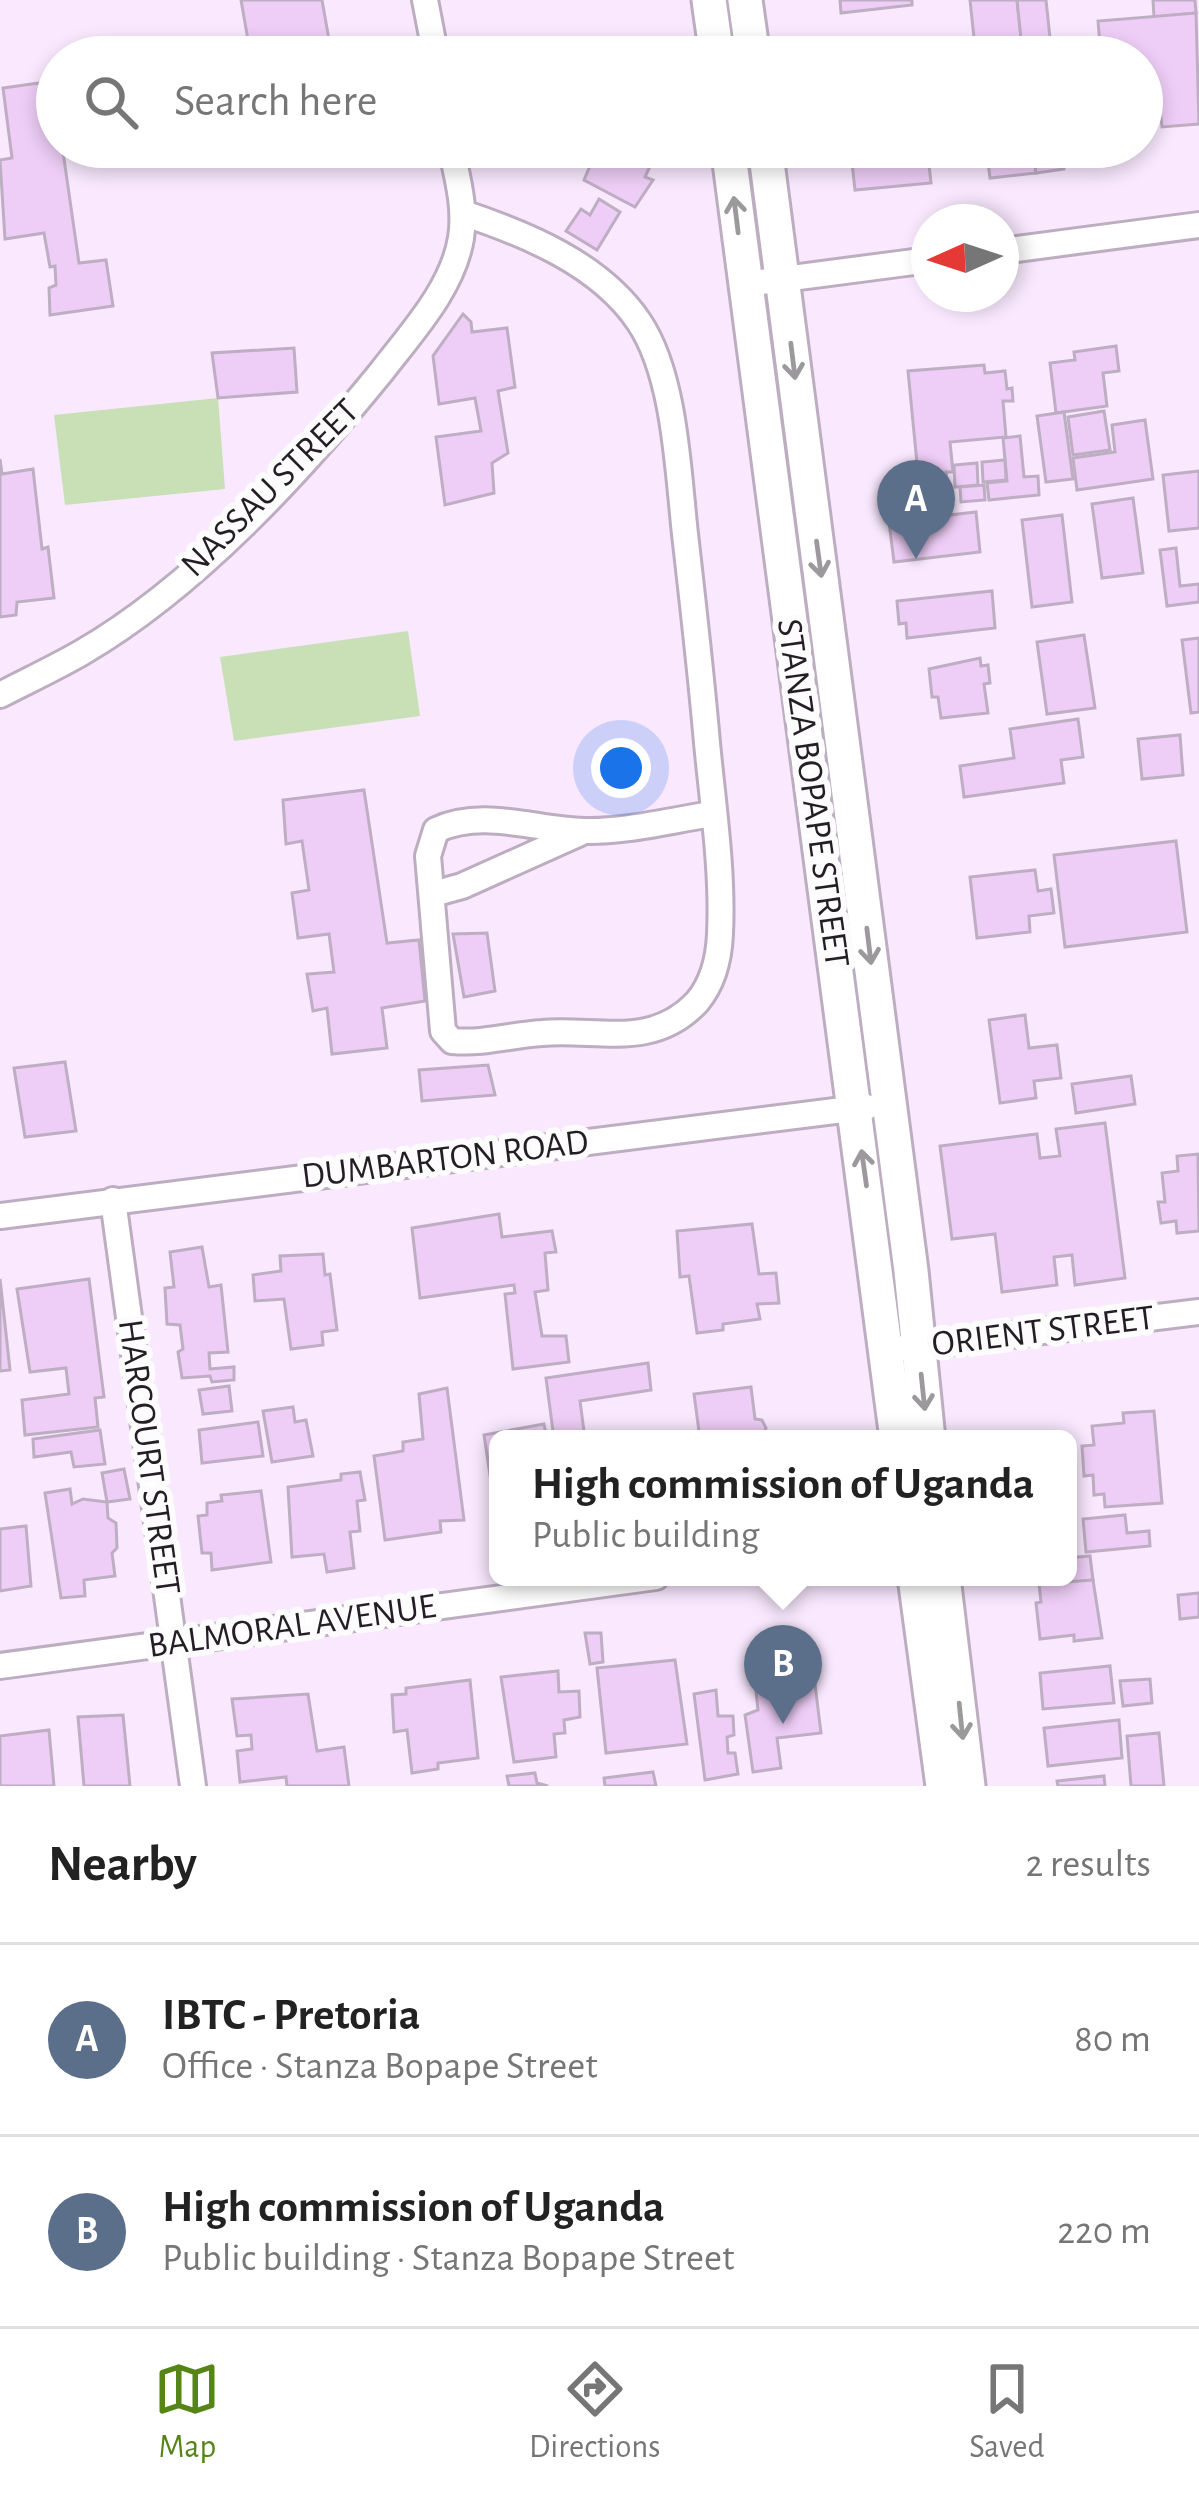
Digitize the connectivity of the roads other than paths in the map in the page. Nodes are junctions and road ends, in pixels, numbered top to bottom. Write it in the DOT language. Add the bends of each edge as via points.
graph roads {
  1 [pos="425,0"];
  2 [pos="709,0"];
  3 [pos="746,0"];
  4 [pos="432,36"];
  5 [pos="714,36"];
  6 [pos="750,36"];
  7 [pos="455,168"];
  8 [pos="731,168"];
  9 [pos="768,168"];
  10 [pos="463,213"];
  11 [pos="1199,225"];
  12 [pos="1019,248"];
  13 [pos="911,262"];
  14 [pos="783,279"];
  15 [pos="745,284"];
  16 [pos="0,695"];
  17 [pos="713,814"];
  18 [pos="584,832"];
  19 [pos="433,894"];
  20 [pos="873,1106"];
  21 [pos="113,1200"];
  22 [pos="0,1216"];
  23 [pos="1199,1312"];
  24 [pos="903,1348"];
  25 [pos="898,1430"];
  26 [pos="926,1430"];
  27 [pos="589,1586"];
  28 [pos="916,1586"];
  29 [pos="944,1586"];
  30 [pos="175,1642"];
  31 [pos="0,1666"];
  32 [pos="193,1786"];
  33 [pos="943,1786"];
  34 [pos="968,1786"];
  1 -- 4 [label="street"];
  2 -- 5 [label="main road"];
  3 -- 6 [label="main road"];
  7 -- 10 [label="street"];
  15 -- 8 [label="main road, STANZA BOPAPE STREET, one-way"];
  9 -- 14 [label="main road, STANZA BOPAPE STREET"];
  10 -- 16 [label="street, NASSAU STREET" via="454,263 420,323 237,529 85,651"];
  10 -- 17 [label="street" via="527,234 597,280 640,323 658,364 681,493"];
  11 -- 12 [label="street"];
  13 -- 14 [label="street"];
  14 -- 15 [label="street"];
  14 -- 20 [label="main road, STANZA BOPAPE STREET, one-way"];
  15 -- 20 [label="main road, STANZA BOPAPE STREET"];
  17 -- 18 [label="street"];
  17 -- 19 [label="street" via="721,899 716,967 693,1006 644,1031 452,1041 439,1010"];
  18 -- 19 [label="street"];
  18 -- 19 [label="street" via="487,820 449,824 431,838"];
  20 -- 21 [label="street, DUMBARTON ROAD"];
  20 -- 24 [label="main road, STANZA BOPAPE STREET"];
  21 -- 22 [label="street, DUMBARTON ROAD"];
  21 -- 30 [label="street, HARCOURT STREET"];
  23 -- 24 [label="street, ORIENT STREET"];
  24 -- 25 [label="main road, STANZA BOPAPE STREET"];
  24 -- 26 [label="main road, STANZA BOPAPE STREET, one-way"];
  27 -- 30 [label="street, BALMORAL AVENUE"];
  28 -- 33 [label="main road"];
  29 -- 34 [label="main road, one-way"];
  30 -- 31 [label="street, BALMORAL AVENUE"];
  30 -- 32 [label="street, HARCOURT STREET"];
}
